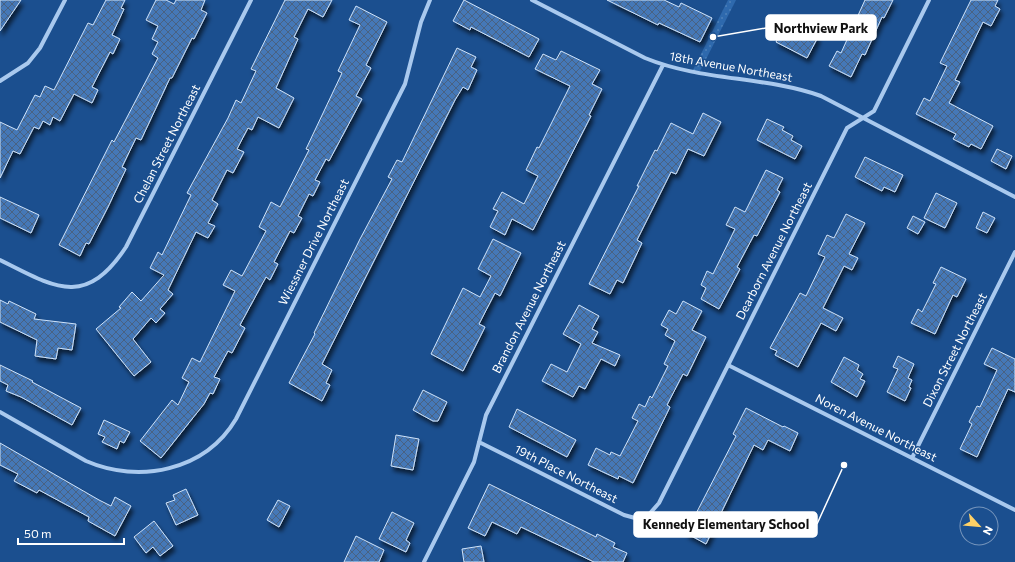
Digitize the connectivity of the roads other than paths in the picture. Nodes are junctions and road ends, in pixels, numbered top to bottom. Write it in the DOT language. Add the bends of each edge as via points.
graph roads {
  1 [pos="65,0"];
  2 [pos="251,0"];
  3 [pos="430,0"];
  4 [pos="532,0"];
  5 [pos="930,0"];
  6 [pos="663,65"];
  7 [pos="0,81"];
  8 [pos="862,118"];
  9 [pos="1015,196"];
  10 [pos="1015,252"];
  11 [pos="0,260"];
  12 [pos="728,365"];
  13 [pos="0,412"];
  14 [pos="479,442"];
  15 [pos="912,458"];
  16 [pos="1015,510"];
  17 [pos="645,519"];
  18 [pos="424,562"];
  1 -- 7 [label="street" via="40,48 28,63"];
  2 -- 11 [label="street, Chelan Street Northeast" via="114,266 99,279 67,288 46,283"];
  3 -- 13 [label="street, Wiessner Drive Northeast" via="421,22 405,84 236,419 228,432 214,446 178,467 138,473 101,468"];
  4 -- 6 [label="street, 18th Avenue Northeast"];
  5 -- 8 [label="street, Dearborn Avenue Northeast" via="874,111"];
  6 -- 8 [label="street, 18th Avenue Northeast" via="801,89 821,96"];
  6 -- 14 [label="street, Brandon Avenue Northeast" via="486,414"];
  8 -- 9 [label="street, 18th Avenue Northeast"];
  8 -- 12 [label="street, Dearborn Avenue Northeast" via="847,128"];
  10 -- 15 [label="street, Dixon Street Northeast"];
  12 -- 15 [label="street, Noren Avenue Northeast"];
  12 -- 17 [label="street, Dearborn Avenue Northeast" via="659,503"];
  14 -- 17 [label="street, 19th Place Northeast" via="624,515"];
  14 -- 18 [label="street, Brandon Avenue Northeast" via="474,462"];
  15 -- 16 [label="street, Noren Avenue Northeast"];
}
